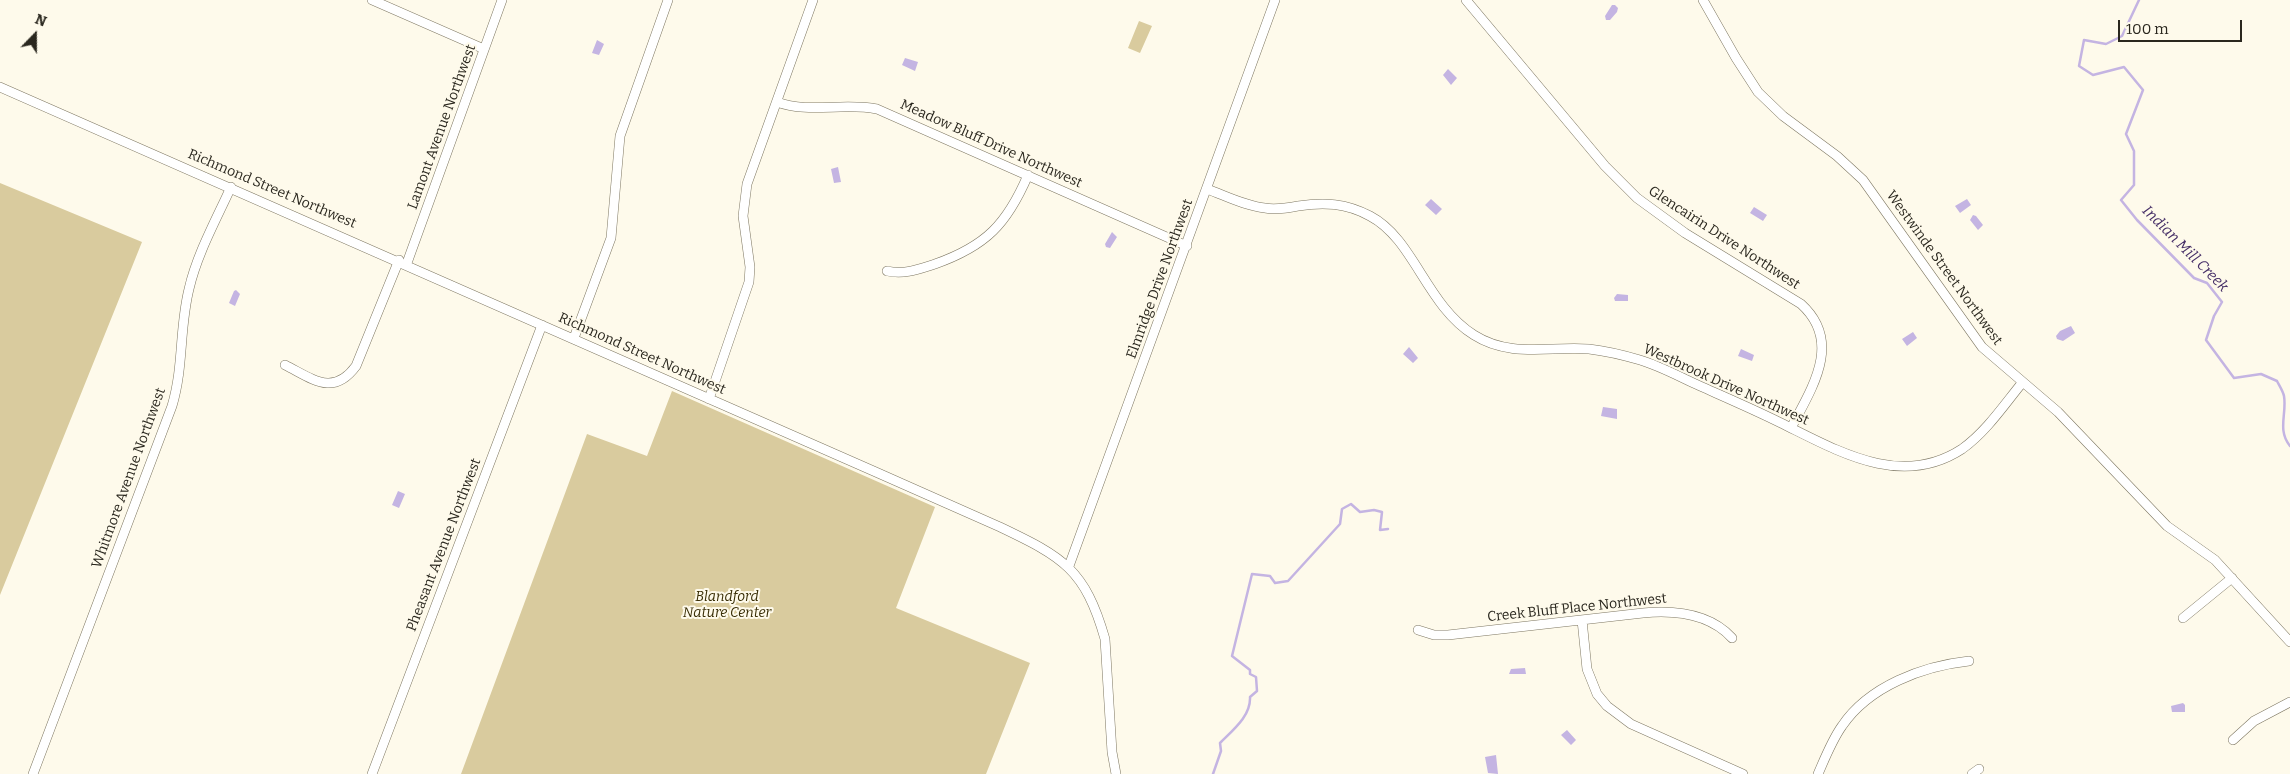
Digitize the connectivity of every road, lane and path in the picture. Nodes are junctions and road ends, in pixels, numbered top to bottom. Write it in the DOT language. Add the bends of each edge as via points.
graph roads {
  1 [pos="372,0"];
  2 [pos="502,0"];
  3 [pos="668,0"];
  4 [pos="813,0"];
  5 [pos="1275,0"];
  6 [pos="1466,0"];
  7 [pos="1703,0"];
  8 [pos="484,49"];
  9 [pos="0,87"];
  10 [pos="777,102"];
  11 [pos="1028,175"];
  12 [pos="231,187"];
  13 [pos="1207,188"];
  14 [pos="1187,246"];
  15 [pos="403,262"];
  16 [pos="887,272"];
  17 [pos="542,325"];
  18 [pos="574,338"];
  19 [pos="286,365"];
  20 [pos="2022,383"];
  21 [pos="709,399"];
  22 [pos="1791,428"];
  23 [pos="1069,566"];
  24 [pos="2232,578"];
  25 [pos="2183,618"];
  26 [pos="1582,620"];
  27 [pos="1418,630"];
  28 [pos="1732,638"];
  29 [pos="2290,642"];
  30 [pos="1969,661"];
  31 [pos="2290,702"];
  32 [pos="2233,740"];
  33 [pos="33,774"];
  34 [pos="372,774"];
  35 [pos="1116,774"];
  36 [pos="1743,774"];
  37 [pos="1818,774"];
  1 -- 8 [label="street"];
  2 -- 8 [label="street, Lamont Avenue Northwest"];
  3 -- 18 [label="street" via="620,136 612,238"];
  4 -- 10 [label="street"];
  5 -- 13 [label="street, Elmridge Drive Northwest"];
  6 -- 22 [label="street, Glencairin Drive Northwest" via="1606,166 1637,198 1686,233 1801,304 1814,319 1821,337 1822,359"];
  7 -- 20 [label="street, Westwinde Street Northwest" via="1758,92 1787,120 1837,156 1863,180 1976,340"];
  8 -- 15 [label="street, Lamont Avenue Northwest"];
  9 -- 12 [label="street, Richmond Street Northwest"];
  10 -- 11 [label="street, Meadow Bluff Drive Northwest" via="808,109 856,106 877,109"];
  10 -- 21 [label="street" via="746,191 743,216 750,267 747,292"];
  11 -- 14 [label="street, Meadow Bluff Drive Northwest"];
  11 -- 16 [label="street" via="1003,222 982,242 957,256 914,271"];
  12 -- 15 [label="street, Richmond Street Northwest"];
  12 -- 33 [label="street, Whitmore Avenue Northwest" via="188,290 182,362 172,406"];
  13 -- 14 [label="street, Elmridge Drive Northwest"];
  13 -- 22 [label="street, Westbrook Drive Northwest" via="1266,209 1325,203 1350,207 1390,230 1445,311 1488,343 1530,351 1589,349 1640,360"];
  14 -- 23 [label="street, Elmridge Drive Northwest"];
  15 -- 17 [label="street, Richmond Street Northwest"];
  15 -- 19 [label="street, Lamont Avenue Northwest" via="349,376 327,384"];
  17 -- 18 [label="street, Richmond Street Northwest"];
  17 -- 34 [label="street, Pheasant Avenue Northwest"];
  18 -- 21 [label="street, Richmond Street Northwest"];
  20 -- 22 [label="street, Westbrook Drive Northwest" via="1974,440 1946,458 1921,464 1896,466 1868,462"];
  20 -- 24 [label="street, Westwinde Street Northwest" via="2057,411 2167,526 2215,560"];
  21 -- 23 [label="street, Richmond Street Northwest" via="1014,534"];
  23 -- 35 [label="street, Richmond Street Northwest" via="1094,605 1105,639"];
  24 -- 25 [label="street"];
  24 -- 29 [label="street, Westwinde Street Northwest"];
  26 -- 27 [label="street, Creek Bluff Place Northwest" via="1448,635"];
  26 -- 28 [label="street, Creek Bluff Place Northwest" via="1654,612 1682,613 1717,624"];
  26 -- 36 [label="street" via="1588,669 1597,694 1607,706 1631,724"];
  30 -- 37 [label="street" via="1932,668 1879,690 1842,726"];
  31 -- 32 [label="street" via="2254,721"];
}
